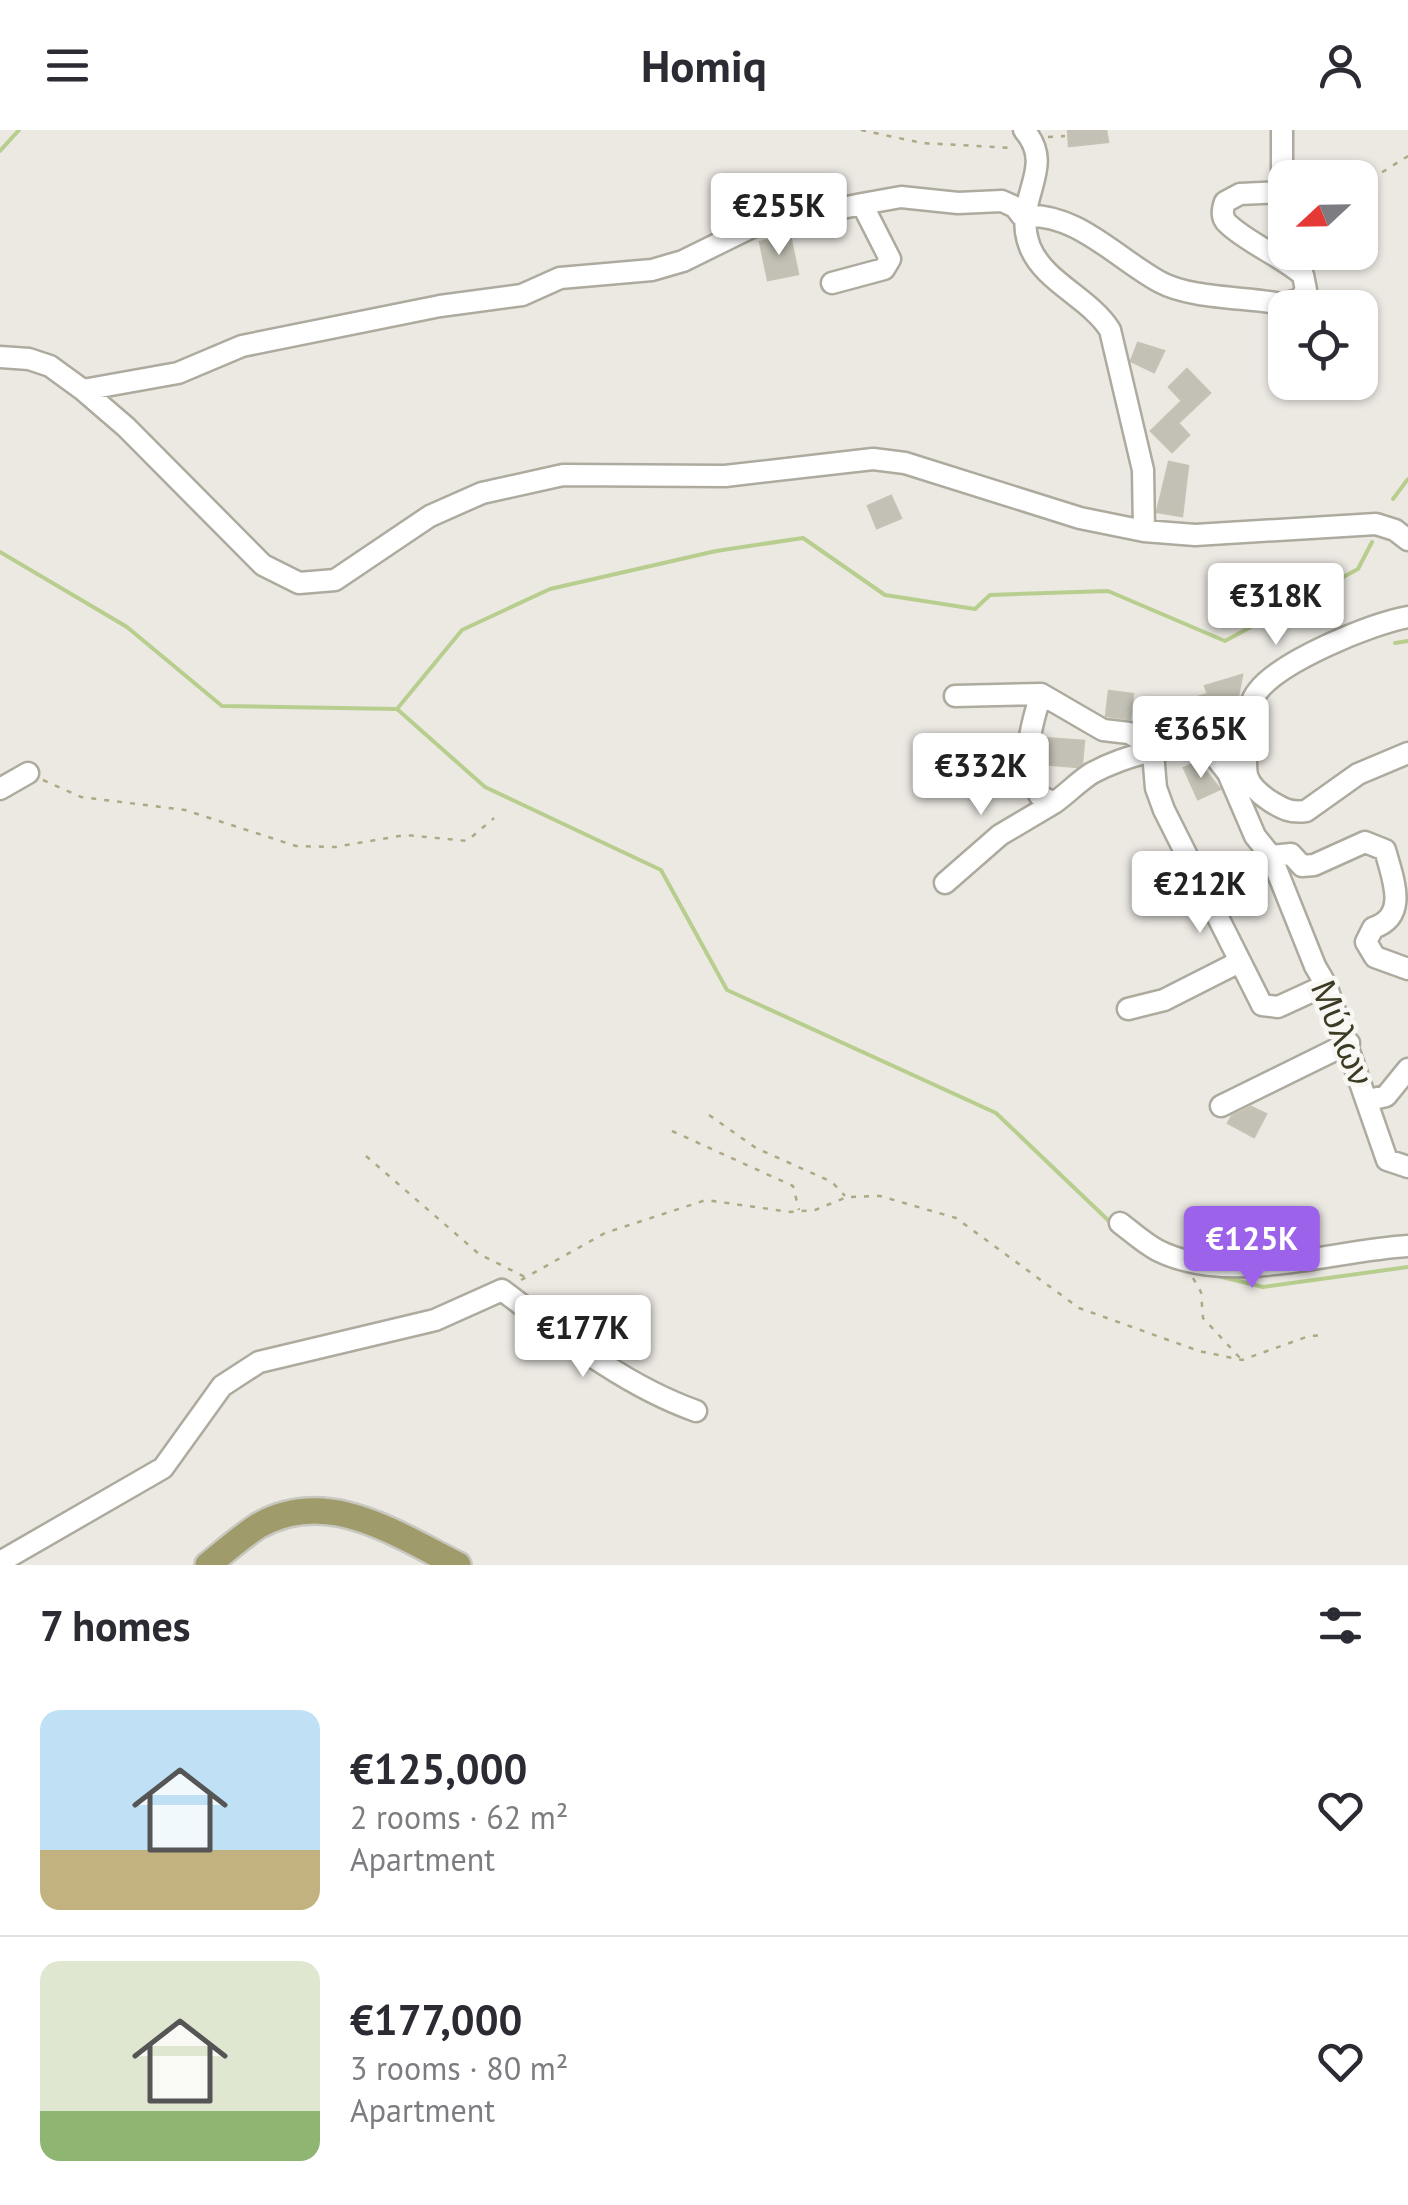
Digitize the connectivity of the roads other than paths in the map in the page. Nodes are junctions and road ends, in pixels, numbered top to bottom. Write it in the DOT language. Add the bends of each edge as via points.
graph roads {
  1 [pos="1282,130"];
  2 [pos="1029,139"];
  3 [pos="862,204"];
  4 [pos="1022,216"];
  5 [pos="832,283"];
  6 [pos="0,357"];
  7 [pos="83,390"];
  8 [pos="1144,531"];
  9 [pos="1408,540"];
  10 [pos="1408,616"];
  11 [pos="1041,694"];
  12 [pos="955,696"];
  13 [pos="1152,753"];
  14 [pos="1408,753"];
  15 [pos="1237,770"];
  16 [pos="28,772"];
  17 [pos="0,789"];
  18 [pos="1268,800"];
  19 [pos="1240,802"];
  20 [pos="1054,803"];
  21 [pos="1270,856"];
  22 [pos="945,883"];
  23 [pos="1239,962"];
  24 [pos="1408,969"];
  25 [pos="1326,985"];
  26 [pos="1128,1010"];
  27 [pos="1349,1043"];
  28 [pos="1408,1068"];
  29 [pos="1368,1100"];
  30 [pos="1221,1106"];
  31 [pos="1408,1167"];
  32 [pos="1120,1223"];
  33 [pos="1408,1246"];
  34 [pos="696,1411"];
  35 [pos="0,1562"];
  36 [pos="208,1565"];
  37 [pos="458,1565"];
  1 -- 4 [label="street" via="1282,192 1240,194 1222,212 1226,223 1304,275 1300,300 1282,304 1162,284 1058,220"];
  2 -- 4 [label="street" via="1039,164"];
  3 -- 4 [label="street" via="900,197 1002,201"];
  3 -- 5 [label="street" via="890,258 884,269"];
  3 -- 7 [label="street" via="754,226 652,270 560,278 522,294 242,346 178,372"];
  4 -- 8 [label="street" via="1030,249 1110,330 1143,470"];
  6 -- 7 [label="street" via="50,366"];
  7 -- 8 [label="street" via="263,565 298,583 335,580 430,516 482,492 563,475 725,476 891,460"];
  8 -- 9 [label="street" via="1214,534 1376,524"];
  10 -- 15 [label="street" via="1340,639 1263,686 1249,708"];
  11 -- 12 [label="street"];
  11 -- 13 [label="street" via="1103,730 1129,733"];
  11 -- 20 [label="street" via="1030,726 1028,766 1040,796"];
  13 -- 15 [label="street" via="1200,747"];
  13 -- 20 [label="street" via="1087,776"];
  13 -- 23 [label="street" via="1164,810"];
  14 -- 18 [label="street" via="1358,774 1306,812"];
  15 -- 18 [label="street"];
  15 -- 19 [label="street, Μύλων"];
  16 -- 17 [label="street"];
  18 -- 19 [label="street"];
  19 -- 21 [label="street, Μύλων"];
  20 -- 22 [label="street" via="1000,835"];
  21 -- 24 [label="street" via="1292,854 1302,866 1365,842 1385,850 1399,913 1373,928 1366,942 1375,957"];
  21 -- 25 [label="street, Μύλων"];
  23 -- 25 [label="street" via="1268,1009"];
  23 -- 26 [label="street" via="1164,1000"];
  25 -- 27 [label="street, Μύλων"];
  27 -- 29 [label="street, Μύλων"];
  27 -- 30 [label="street"];
  28 -- 29 [label="street" via="1386,1096"];
  29 -- 31 [label="street, Μύλων" via="1387,1160"];
  32 -- 33 [label="street" via="1156,1250 1182,1259 1245,1266"];
  34 -- 35 [label="street" via="612,1370 502,1290 436,1320 285,1354 239,1372 206,1404 163,1468"];
  36 -- 37 [label="main road" via="258,1527 316,1510 351,1514"];
}
